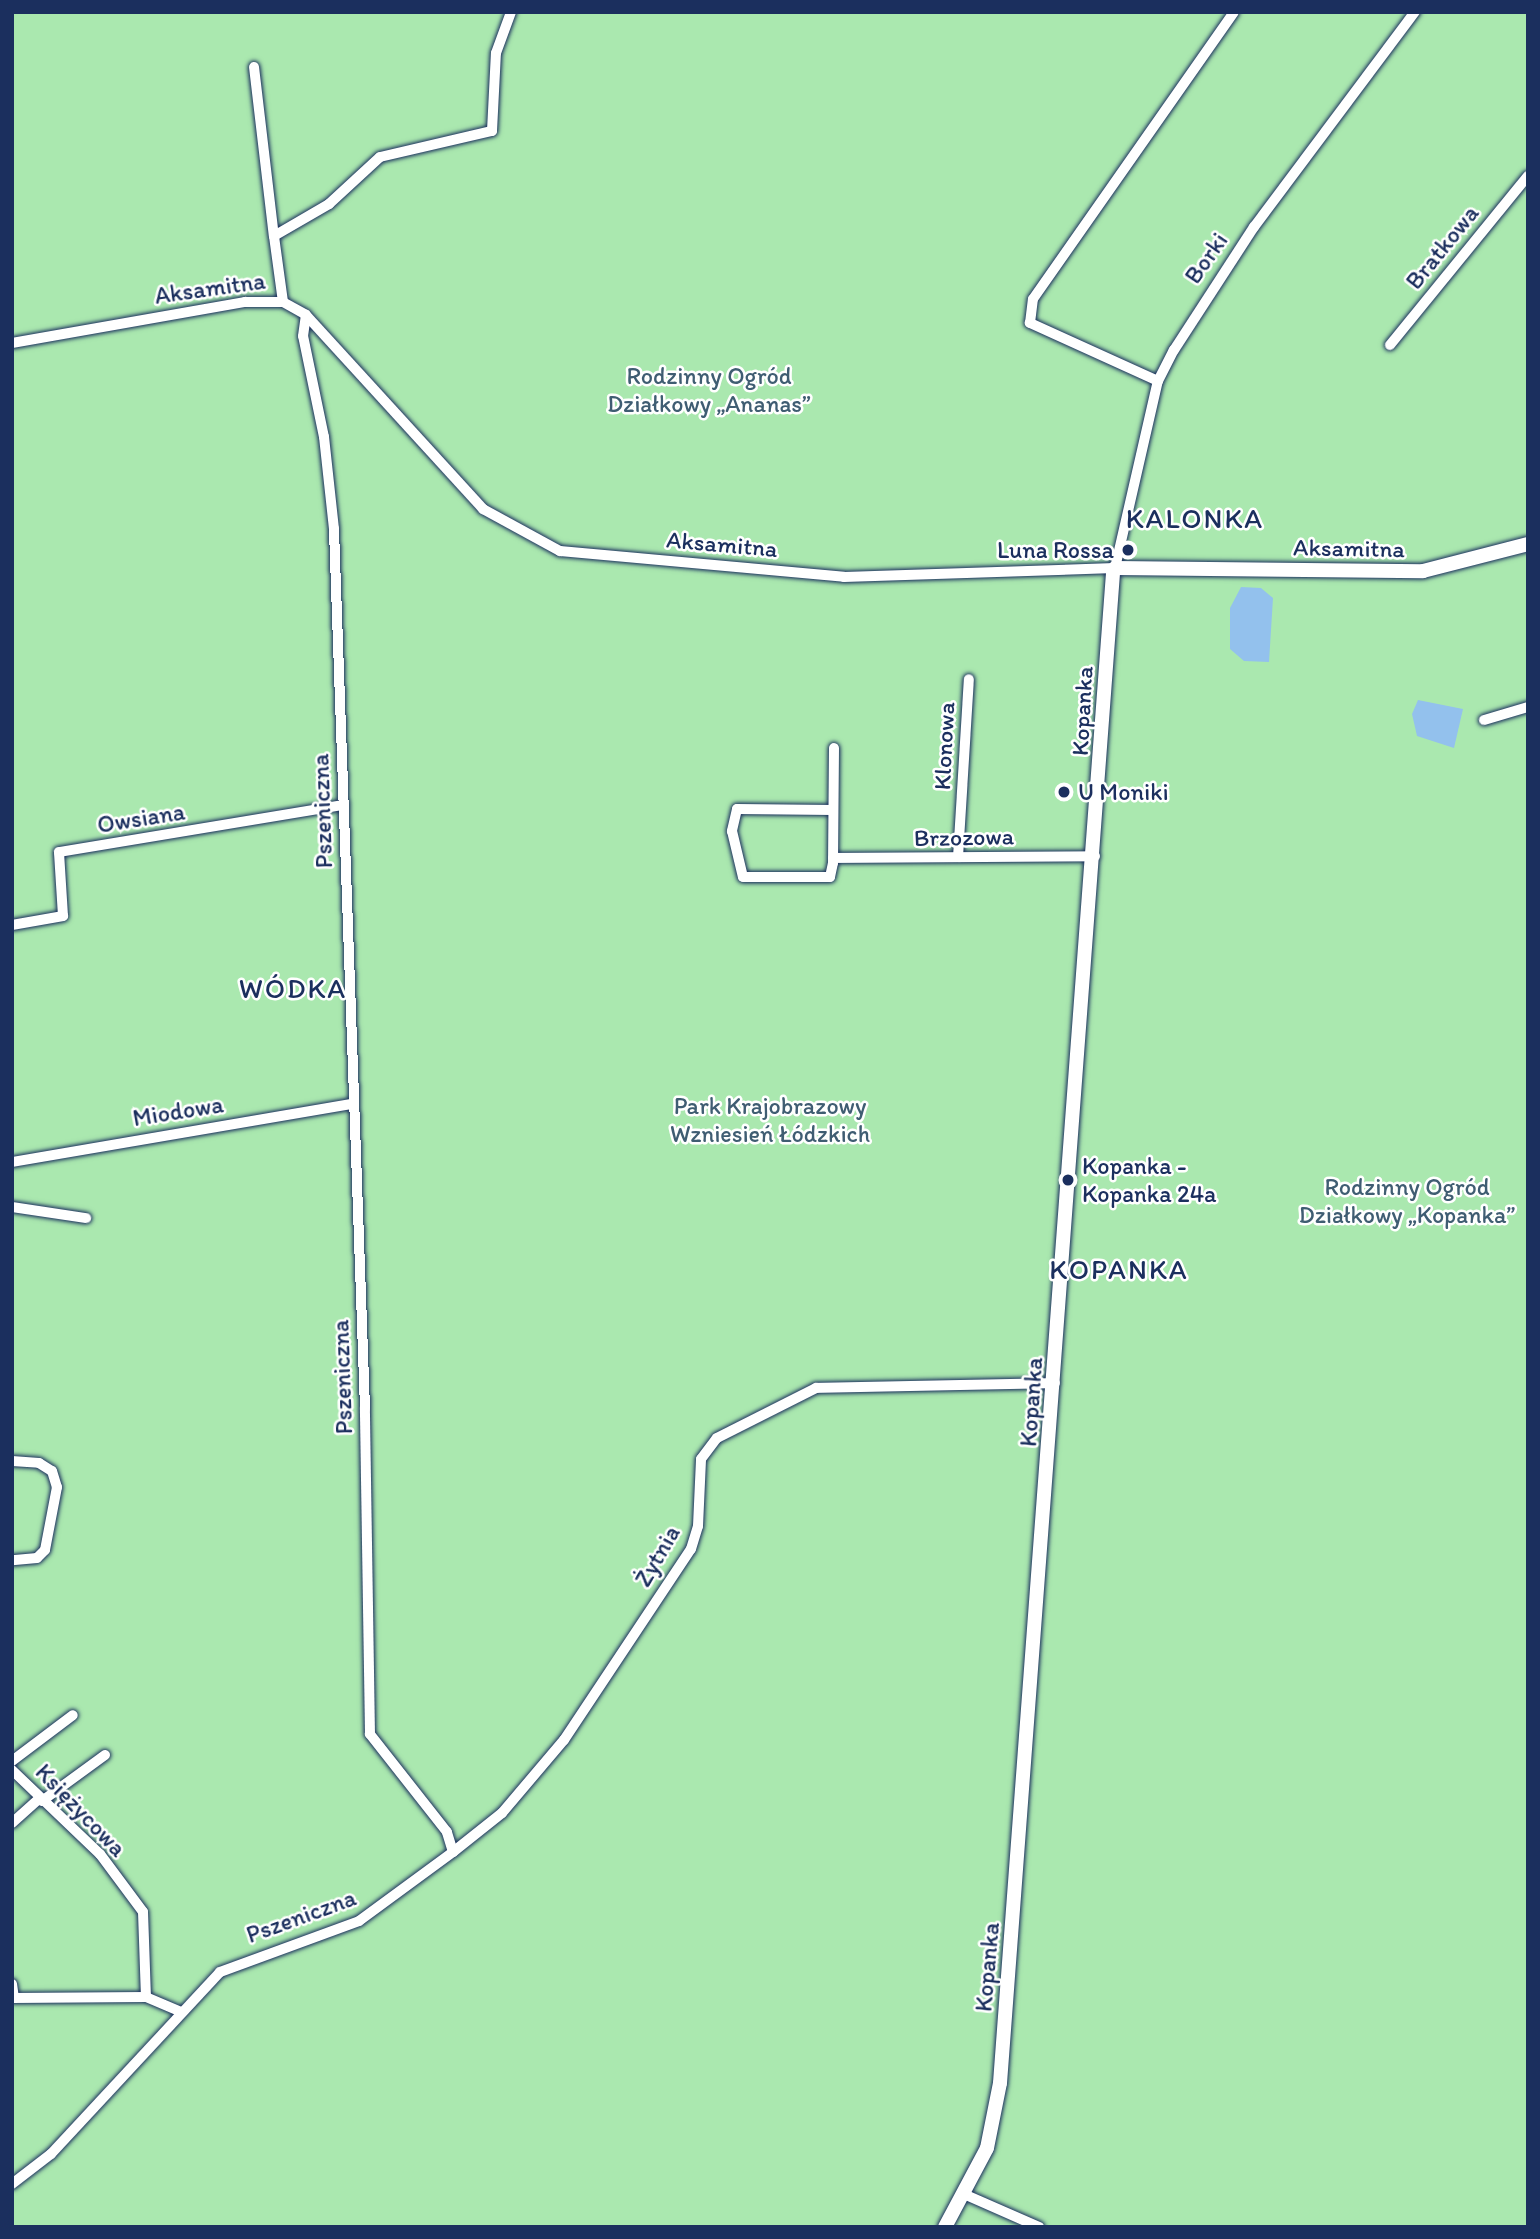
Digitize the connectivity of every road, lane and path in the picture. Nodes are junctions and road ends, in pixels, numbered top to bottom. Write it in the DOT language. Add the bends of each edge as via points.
graph roads {
  1 [pos="511,12"];
  2 [pos="1234,12"];
  3 [pos="1415,12"];
  4 [pos="254,67"];
  5 [pos="1528,176"];
  6 [pos="274,236"];
  7 [pos="284,302"];
  8 [pos="306,315"];
  9 [pos="12,343"];
  10 [pos="1390,345"];
  11 [pos="1158,381"];
  12 [pos="1528,544"];
  13 [pos="1115,568"];
  14 [pos="969,679"];
  15 [pos="1528,707"];
  16 [pos="1484,720"];
  17 [pos="834,748"];
  18 [pos="343,806"];
  19 [pos="833,810"];
  20 [pos="1096,856"];
  21 [pos="958,857"];
  22 [pos="833,858"];
  23 [pos="12,925"];
  24 [pos="352,1104"];
  25 [pos="12,1162"];
  26 [pos="12,1207"];
  27 [pos="86,1218"];
  28 [pos="1055,1383"];
  29 [pos="12,1461"];
  30 [pos="12,1560"];
  31 [pos="73,1715"];
  32 [pos="105,1755"];
  33 [pos="12,1762"];
  34 [pos="12,1770"];
  35 [pos="41,1800"];
  36 [pos="12,1823"];
  37 [pos="453,1852"];
  38 [pos="12,1984"];
  39 [pos="146,1997"];
  40 [pos="13,1998"];
  41 [pos="181,2012"];
  42 [pos="14,2180"];
  43 [pos="966,2195"];
  44 [pos="945,2227"];
  45 [pos="1039,2227"];
  1 -- 6 [label="street" via="496,53 492,131 380,156 329,204"];
  2 -- 11 [label="street" via="1033,299 1030,323"];
  3 -- 11 [label="street, Borki" via="1214,283"];
  4 -- 6 [label="street"];
  5 -- 10 [label="street, Bratkowa"];
  6 -- 7 [label="street"];
  7 -- 8 [label="street, Aksamitna"];
  7 -- 9 [label="street, Aksamitna" via="244,302"];
  8 -- 13 [label="street, Aksamitna" via="483,509 553,549 844,577"];
  8 -- 18 [label="street, Pszeniczna" via="303,336 334,515"];
  11 -- 13 [label="street, Borki"];
  12 -- 13 [label="street, Aksamitna" via="1423,571"];
  13 -- 20 [label="street, Kopanka"];
  14 -- 21 [label="street, Klonowa"];
  15 -- 16 [label="street"];
  17 -- 19 [label="street"];
  18 -- 23 [label="street, Owsiana" via="59,852 63,916"];
  18 -- 24 [label="street, Pszeniczna"];
  19 -- 22 [label="street"];
  19 -- 22 [label="street" via="747,808 731,816 743,877 830,877"];
  20 -- 21 [label="street, Brzozowa"];
  20 -- 28 [label="street, Kopanka"];
  21 -- 22 [label="street, Brzozowa"];
  24 -- 25 [label="street, Miodowa"];
  24 -- 37 [label="street, Pszeniczna" via="365,1409 370,1734 447,1832"];
  26 -- 27 [label="street"];
  28 -- 37 [label="street, Żytnia" via="816,1388 717,1438 701,1460 698,1526 691,1549 564,1740 502,1813"];
  28 -- 43 [label="street, Kopanka" via="1000,2083 987,2148"];
  29 -- 30 [label="street" via="39,1463 52,1471 57,1487 45,1550 37,1558"];
  31 -- 33 [label="street"];
  32 -- 35 [label="street"];
  34 -- 35 [label="street, Księżycowa"];
  35 -- 36 [label="street"];
  35 -- 39 [label="street, Księżycowa" via="100,1854 143,1912"];
  37 -- 41 [label="street, Pszeniczna" via="359,1921 220,1972"];
  38 -- 40 [label="street"];
  39 -- 40 [label="street"];
  39 -- 41 [label="street"];
  41 -- 42 [label="street, Pszeniczna" via="51,2154"];
  43 -- 44 [label="street, Kopanka"];
  43 -- 45 [label="street"];
}
